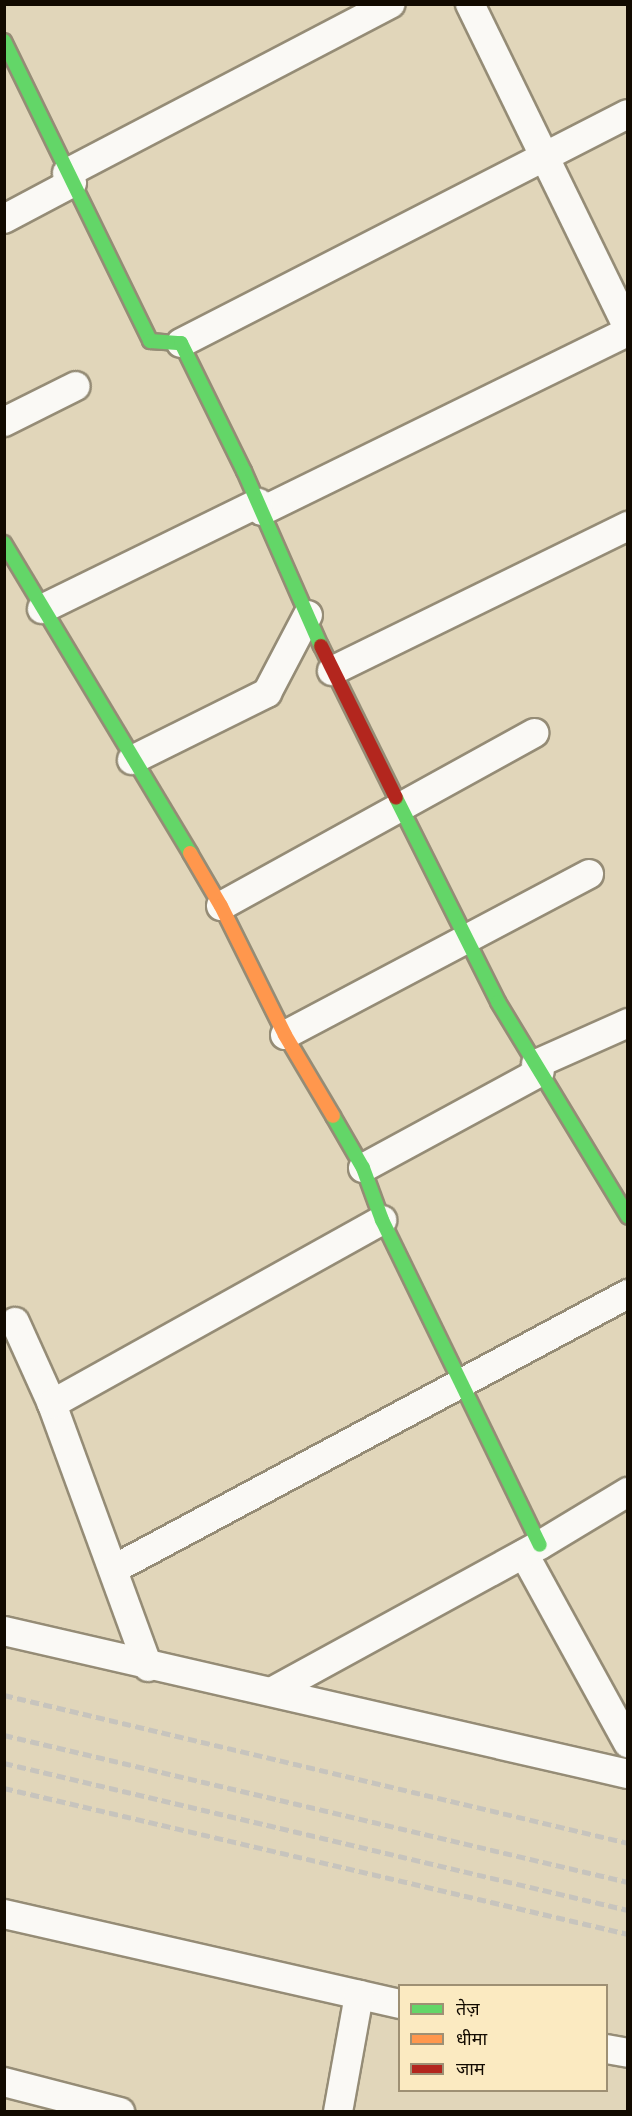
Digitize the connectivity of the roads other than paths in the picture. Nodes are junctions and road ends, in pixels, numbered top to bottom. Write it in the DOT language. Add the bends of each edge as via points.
graph roads {
  1 [pos="390,4"];
  2 [pos="470,4"];
  3 [pos="4,41"];
  4 [pos="627,114"];
  5 [pos="544,156"];
  6 [pos="70,178"];
  7 [pos="4,219"];
  8 [pos="627,330"];
  9 [pos="181,343"];
  10 [pos="76,386"];
  11 [pos="4,422"];
  12 [pos="260,507"];
  13 [pos="627,526"];
  14 [pos="4,543"];
  15 [pos="42,609"];
  16 [pos="308,615"];
  17 [pos="332,671"];
  18 [pos="534,733"];
  19 [pos="132,760"];
  20 [pos="398,805"];
  21 [pos="589,874"];
  22 [pos="221,906"];
  23 [pos="466,939"];
  24 [pos="627,1023"];
  25 [pos="285,1035"];
  26 [pos="538,1068"];
  27 [pos="363,1168"];
  28 [pos="627,1217"];
  29 [pos="382,1220"];
  30 [pos="627,1294"];
  31 [pos="15,1322"];
  32 [pos="459,1384"];
  33 [pos="52,1404"];
  34 [pos="627,1492"];
  35 [pos="532,1549"];
  36 [pos="114,1569"];
  37 [pos="4,1631"];
  38 [pos="148,1667"];
  39 [pos="273,1691"];
  40 [pos="627,1743"];
  41 [pos="627,1774"];
  42 [pos="4,1914"];
  43 [pos="359,1995"];
  44 [pos="398,2004"];
  45 [pos="608,2049"];
  46 [pos="627,2053"];
  47 [pos="4,2082"];
  48 [pos="120,2112"];
  49 [pos="338,2112"];
  1 -- 6 [label="street"];
  2 -- 5 [label="street"];
  3 -- 6 [label="street"];
  4 -- 5 [label="street"];
  5 -- 8 [label="street"];
  5 -- 9 [label="street"];
  6 -- 7 [label="street"];
  6 -- 9 [label="street" via="150,341"];
  8 -- 12 [label="street"];
  9 -- 12 [label="street"];
  10 -- 11 [label="street"];
  12 -- 15 [label="street"];
  12 -- 16 [label="street"];
  13 -- 17 [label="street"];
  14 -- 15 [label="street"];
  15 -- 19 [label="street"];
  16 -- 17 [label="street"];
  16 -- 19 [label="street" via="267,693"];
  17 -- 20 [label="street"];
  18 -- 20 [label="street"];
  19 -- 22 [label="street"];
  20 -- 22 [label="street"];
  20 -- 23 [label="street"];
  21 -- 23 [label="street"];
  22 -- 25 [label="street"];
  23 -- 25 [label="street"];
  23 -- 26 [label="street"];
  24 -- 26 [label="street"];
  25 -- 27 [label="street"];
  26 -- 27 [label="street"];
  26 -- 28 [label="street"];
  27 -- 29 [label="street"];
  29 -- 32 [label="street"];
  29 -- 33 [label="street"];
  30 -- 32 [label="street"];
  31 -- 33 [label="street"];
  32 -- 35 [label="street"];
  32 -- 36 [label="street"];
  33 -- 36 [label="street"];
  34 -- 35 [label="street"];
  35 -- 39 [label="street"];
  35 -- 40 [label="street"];
  36 -- 38 [label="street"];
  37 -- 38 [label="street"];
  38 -- 39 [label="street"];
  39 -- 41 [label="street"];
  42 -- 43 [label="street"];
  43 -- 44 [label="street"];
  43 -- 49 [label="street"];
  45 -- 46 [label="street"];
  47 -- 48 [label="street"];
}
